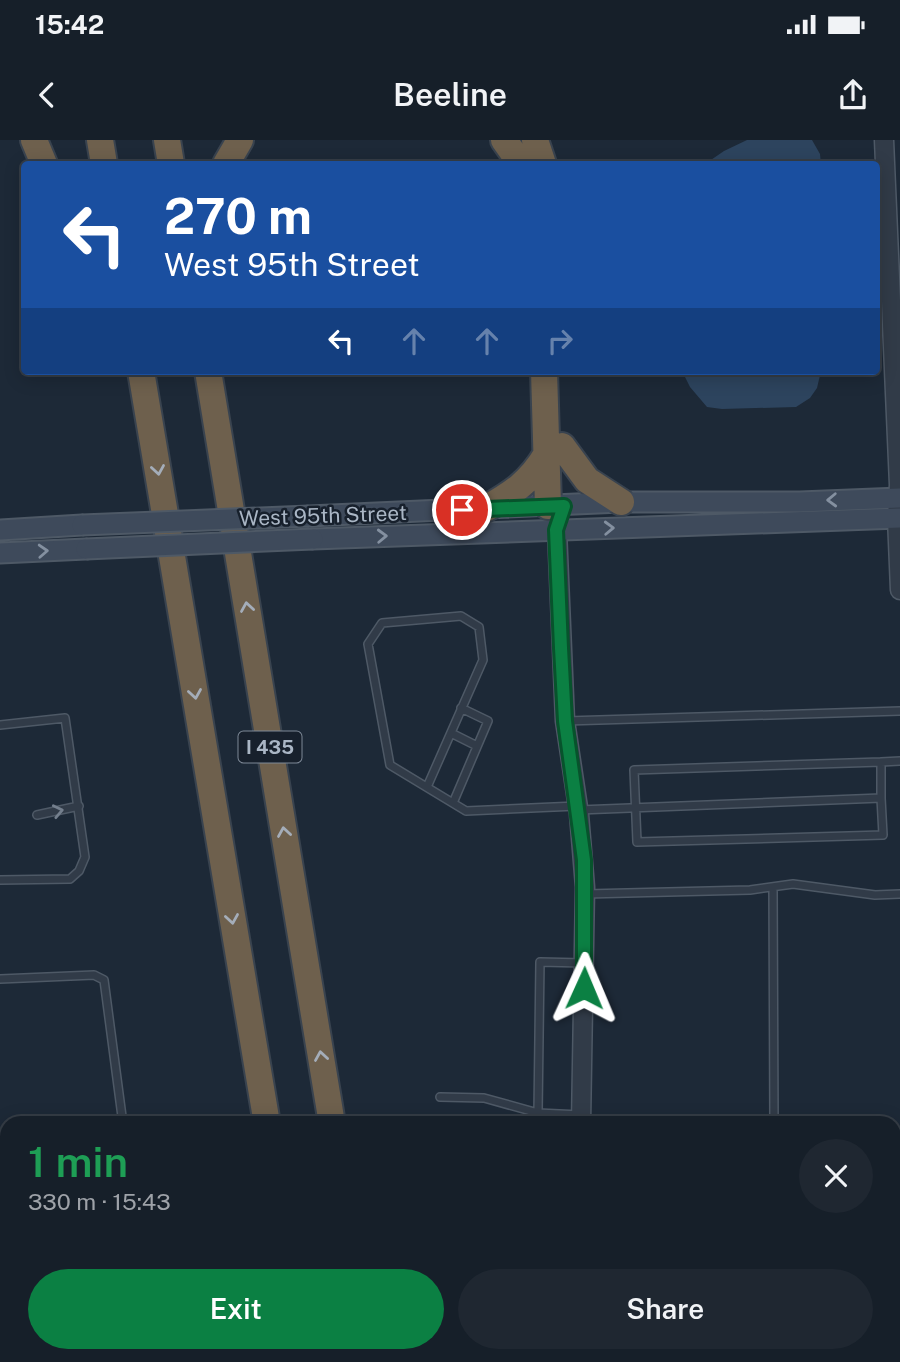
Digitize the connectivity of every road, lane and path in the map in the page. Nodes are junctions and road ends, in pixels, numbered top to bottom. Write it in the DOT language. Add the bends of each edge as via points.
graph roads {
  1 [pos="34,140"];
  2 [pos="100,140"];
  3 [pos="167,140"];
  4 [pos="240,140"];
  5 [pos="504,140"];
  6 [pos="535,140"];
  7 [pos="884,140"];
  8 [pos="43,161"];
  9 [pos="104,161"];
  10 [pos="170,161"];
  11 [pos="228,161"];
  12 [pos="519,161"];
  13 [pos="542,161"];
  14 [pos="894,270"];
  15 [pos="132,375"];
  16 [pos="142,375"];
  17 [pos="209,375"];
  18 [pos="545,375"];
  19 [pos="560,375"];
  20 [pos="146,403"];
  21 [pos="554,450"];
  22 [pos="899,498"];
  23 [pos="621,502"];
  24 [pos="485,509"];
  25 [pos="556,514"];
  26 [pos="898,518"];
  27 [pos="0,530"];
  28 [pos="0,554"];
  29 [pos="900,590"];
  30 [pos="461,708"];
  31 [pos="900,711"];
  32 [pos="565,721"];
  33 [pos="0,725"];
  34 [pos="451,733"];
  35 [pos="477,746"];
  36 [pos="900,761"];
  37 [pos="881,762"];
  38 [pos="427,787"];
  39 [pos="881,798"];
  40 [pos="453,803"];
  41 [pos="79,806"];
  42 [pos="578,808"];
  43 [pos="635,808"];
  44 [pos="37,815"];
  45 [pos="0,880"];
  46 [pos="773,887"];
  47 [pos="585,894"];
  48 [pos="900,894"];
  49 [pos="585,963"];
  50 [pos="0,979"];
  51 [pos="440,1097"];
  52 [pos="538,1113"];
  53 [pos="122,1116"];
  54 [pos="266,1116"];
  55 [pos="331,1116"];
  56 [pos="538,1116"];
  57 [pos="560,1116"];
  58 [pos="581,1116"];
  59 [pos="774,1116"];
  1 -- 8 [label="highway"];
  2 -- 9 [label="highway"];
  3 -- 10 [label="highway"];
  4 -- 11 [label="highway"];
  5 -- 12 [label="highway"];
  6 -- 13 [label="highway"];
  7 -- 14 [label="street"];
  14 -- 22 [label="street"];
  15 -- 20 [label="highway"];
  16 -- 20 [label="highway"];
  55 -- 17 [label="highway, I 435, one-way"];
  18 -- 21 [label="highway"];
  19 -- 21 [label="highway"];
  20 -- 54 [label="highway, one-way"];
  21 -- 23 [label="highway"];
  21 -- 24 [label="highway" via="535,474"];
  21 -- 25 [label="highway"];
  22 -- 23 [label="main road, West 95th Street, one-way"];
  22 -- 26 [label="street"];
  23 -- 25 [label="main road, West 95th Street"];
  24 -- 25 [label="main road, West 95th Street"];
  24 -- 27 [label="main road, West 95th Street, bridge"];
  25 -- 26 [label="main road, West 95th Street, one-way"];
  28 -- 25 [label="main road, West 95th Street, one-way, bridge" via="313,538"];
  25 -- 32 [label="street"];
  26 -- 29 [label="street"];
  30 -- 34 [label="lane"];
  30 -- 35 [label="lane" via="488,722"];
  30 -- 38 [label="lane" via="483,660 480,627 461,615 382,623 368,644 390,765"];
  31 -- 32 [label="lane"];
  32 -- 42 [label="street"];
  33 -- 41 [label="lane" via="65,718"];
  34 -- 35 [label="lane"];
  34 -- 38 [label="lane"];
  35 -- 40 [label="lane"];
  36 -- 37 [label="lane"];
  37 -- 39 [label="lane"];
  37 -- 43 [label="lane" via="634,770"];
  38 -- 40 [label="lane"];
  39 -- 43 [label="lane"];
  39 -- 43 [label="lane" via="883,835 637,842"];
  40 -- 42 [label="lane" via="466,811"];
  44 -- 41 [label="lane, one-way"];
  41 -- 45 [label="lane" via="85,858 79,871 70,879"];
  42 -- 43 [label="lane"];
  42 -- 47 [label="street"];
  46 -- 47 [label="lane"];
  46 -- 48 [label="lane" via="793,884"];
  46 -- 59 [label="lane"];
  47 -- 49 [label="street"];
  49 -- 52 [label="lane" via="540,962"];
  49 -- 58 [label="street"];
  50 -- 53 [label="lane" via="94,975 104,980"];
  51 -- 52 [label="lane" via="484,1098"];
  52 -- 56 [label="lane"];
  52 -- 57 [label="lane"];
}
